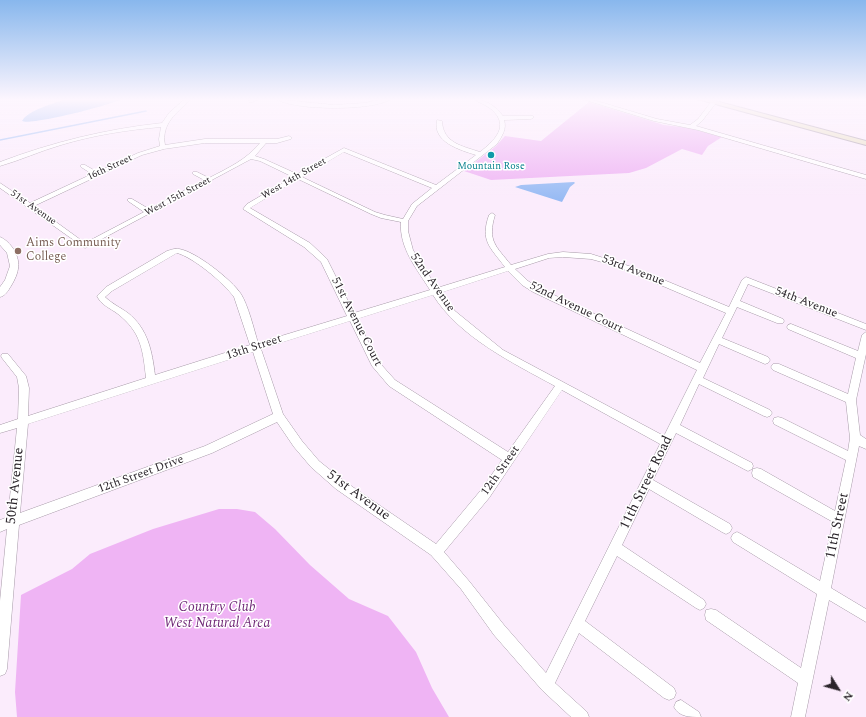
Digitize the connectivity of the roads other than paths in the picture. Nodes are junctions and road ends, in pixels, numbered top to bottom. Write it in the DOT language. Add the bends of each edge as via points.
graph roads {
  1 [pos="106,132"];
  2 [pos="160,132"];
  3 [pos="441,132"];
  4 [pos="502,132"];
  5 [pos="713,132"];
  6 [pos="716,132"];
  7 [pos="828,132"];
  8 [pos="727,136"];
  9 [pos="289,138"];
  10 [pos="264,141"];
  11 [pos="866,143"];
  12 [pos="163,147"];
  13 [pos="480,154"];
  14 [pos="251,157"];
  15 [pos="0,164"];
  16 [pos="83,166"];
  17 [pos="195,172"];
  18 [pos="96,174"];
  19 [pos="297,177"];
  20 [pos="866,177"];
  21 [pos="209,180"];
  22 [pos="0,185"];
  23 [pos="436,187"];
  24 [pos="130,200"];
  25 [pos="29,206"];
  26 [pos="246,209"];
  27 [pos="150,212"];
  28 [pos="492,215"];
  29 [pos="406,221"];
  30 [pos="0,240"];
  31 [pos="85,246"];
  32 [pos="509,267"];
  33 [pos="746,280"];
  34 [pos="435,290"];
  35 [pos="0,294"];
  36 [pos="732,306"];
  37 [pos="351,317"];
  38 [pos="780,321"];
  39 [pos="791,327"];
  40 [pos="866,327"];
  41 [pos="866,335"];
  42 [pos="716,339"];
  43 [pos="256,348"];
  44 [pos="5,356"];
  45 [pos="860,356"];
  46 [pos="765,360"];
  47 [pos="776,367"];
  48 [pos="702,368"];
  49 [pos="697,379"];
  50 [pos="151,380"];
  51 [pos="561,385"];
  52 [pos="851,400"];
  53 [pos="767,413"];
  54 [pos="279,416"];
  55 [pos="778,421"];
  56 [pos="23,422"];
  57 [pos="674,427"];
  58 [pos="0,429"];
  59 [pos="855,438"];
  60 [pos="666,442"];
  61 [pos="866,444"];
  62 [pos="852,458"];
  63 [pos="509,459"];
  64 [pos="748,466"];
  65 [pos="758,473"];
  66 [pos="647,482"];
  67 [pos="839,519"];
  68 [pos="13,522"];
  69 [pos="0,526"];
  70 [pos="726,528"];
  71 [pos="737,538"];
  72 [pos="615,548"];
  73 [pos="437,552"];
  74 [pos="824,591"];
  75 [pos="700,604"];
  76 [pos="712,615"];
  77 [pos="866,616"];
  78 [pos="578,624"];
  79 [pos="0,669"];
  80 [pos="806,679"];
  81 [pos="547,685"];
  82 [pos="669,693"];
  83 [pos="681,707"];
  84 [pos="582,717"];
  85 [pos="694,717"];
  86 [pos="798,717"];
  1 -- 15 [label="street" via="37,149"];
  2 -- 12 [label="street"];
  3 -- 13 [label="street" via="459,146"];
  4 -- 13 [label="street" via="495,143"];
  5 -- 8 [label="street"];
  6 -- 8 [label="street"];
  7 -- 11 [label="main road"];
  8 -- 20 [label="street"];
  9 -- 10 [label="street, 16th Street"];
  10 -- 12 [label="street, 16th Street" via="191,142"];
  10 -- 14 [label="street, West 15th Street"];
  12 -- 18 [label="street, 16th Street" via="140,154"];
  13 -- 23 [label="street"];
  14 -- 19 [label="street"];
  14 -- 21 [label="street, West 15th Street"];
  16 -- 18 [label="street"];
  17 -- 21 [label="street"];
  18 -- 25 [label="street, 16th Street"];
  19 -- 23 [label="street, West 14th Street" via="344,150"];
  19 -- 26 [label="street, West 14th Street"];
  19 -- 29 [label="street" via="373,213"];
  21 -- 27 [label="street, West 15th Street"];
  22 -- 25 [label="street, 51st Avenue"];
  23 -- 29 [label="street" via="414,205"];
  24 -- 27 [label="street"];
  25 -- 31 [label="street, 51st Avenue"];
  26 -- 37 [label="street, 51st Avenue Court" via="318,254 330,270"];
  27 -- 31 [label="street, West 15th Street"];
  28 -- 32 [label="street, 52nd Avenue Court" via="489,241"];
  29 -- 34 [label="street, 52nd Avenue" via="405,239 409,250"];
  30 -- 35 [label="street" via="10,250 15,262 11,278"];
  32 -- 34 [label="street, 13th Street"];
  32 -- 36 [label="street, 53rd Avenue" via="548,256 581,254 616,263"];
  32 -- 48 [label="street, 52nd Avenue Court" via="536,290"];
  33 -- 36 [label="street, 11th Street Road"];
  33 -- 40 [label="street, 54th Avenue"];
  34 -- 37 [label="street, 13th Street"];
  34 -- 51 [label="street, 52nd Avenue" via="452,313 475,334 500,352"];
  36 -- 38 [label="street, 53rd Avenue"];
  36 -- 42 [label="street, 11th Street Road"];
  37 -- 43 [label="street, 13th Street"];
  37 -- 63 [label="street, 51st Avenue Court" via="375,363 392,383"];
  39 -- 45 [label="street"];
  41 -- 45 [label="street, 11th Street"];
  42 -- 46 [label="street"];
  42 -- 48 [label="street, 11th Street Road"];
  43 -- 50 [label="street, 13th Street"];
  43 -- 50 [label="street, 51st Avenue" via="240,301 230,286 220,276 182,252 170,253 109,289 102,296 103,300 137,325 146,344"];
  43 -- 54 [label="street, 51st Avenue"];
  44 -- 56 [label="street, 50th Avenue" via="22,376"];
  45 -- 52 [label="street, 11th Street"];
  47 -- 52 [label="street"];
  48 -- 49 [label="street, 11th Street Road"];
  49 -- 53 [label="street"];
  49 -- 57 [label="street, 11th Street Road"];
  50 -- 56 [label="street, 13th Street"];
  51 -- 60 [label="street, 52nd Avenue"];
  51 -- 63 [label="street, 12th Street"];
  52 -- 59 [label="street, 11th Street"];
  54 -- 68 [label="street, 12th Street Drive" via="208,450"];
  54 -- 73 [label="street, 51st Avenue" via="315,464 361,501"];
  55 -- 62 [label="street"];
  56 -- 58 [label="street, 13th Street"];
  56 -- 68 [label="street, 50th Avenue"];
  57 -- 60 [label="street, 11th Street Road"];
  57 -- 64 [label="street"];
  59 -- 61 [label="street"];
  59 -- 62 [label="street, 11th Street"];
  60 -- 66 [label="street, 11th Street Road"];
  62 -- 67 [label="street, 11th Street"];
  63 -- 73 [label="street, 12th Street" via="485,494"];
  65 -- 67 [label="street"];
  66 -- 70 [label="street"];
  66 -- 72 [label="street, 11th Street Road"];
  67 -- 74 [label="street, 11th Street"];
  68 -- 69 [label="street, 12th Street Drive"];
  68 -- 79 [label="street, 50th Avenue"];
  71 -- 74 [label="street"];
  72 -- 75 [label="street"];
  72 -- 78 [label="street, 11th Street Road"];
  73 -- 81 [label="street, 51st Avenue"];
  74 -- 77 [label="street"];
  74 -- 80 [label="street, 11th Street"];
  76 -- 80 [label="street"];
  78 -- 81 [label="street, 11th Street Road"];
  78 -- 82 [label="street"];
  80 -- 86 [label="street, 11th Street"];
  81 -- 84 [label="street, 51st Avenue"];
  83 -- 85 [label="street"];
}
